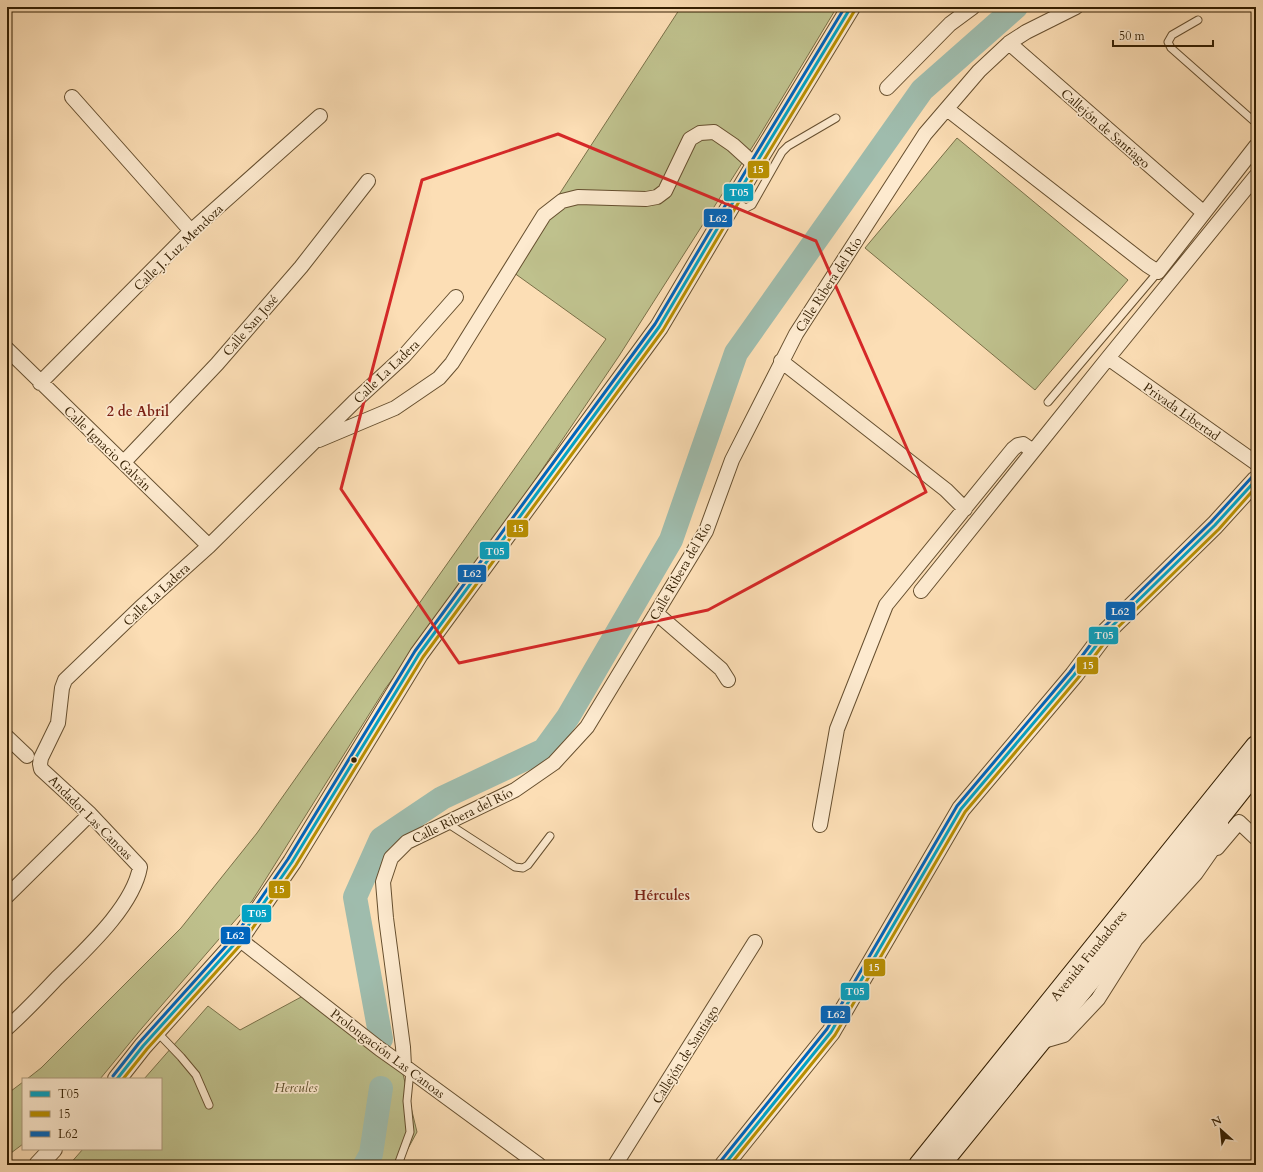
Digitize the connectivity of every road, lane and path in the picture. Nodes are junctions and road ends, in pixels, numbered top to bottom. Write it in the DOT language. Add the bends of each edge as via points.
graph roads {
  1 [pos="851,7"];
  2 [pos="973,7"];
  3 [pos="1076,7"];
  4 [pos="1198,20"];
  5 [pos="1009,43"];
  6 [pos="887,88"];
  7 [pos="72,97"];
  8 [pos="947,109"];
  9 [pos="320,116"];
  10 [pos="836,118"];
  11 [pos="1256,123"];
  12 [pos="1256,146"];
  13 [pos="754,165"];
  14 [pos="1256,176"];
  15 [pos="368,181"];
  16 [pos="734,201"];
  17 [pos="1204,213"];
  18 [pos="191,231"];
  19 [pos="1158,272"];
  20 [pos="456,297"];
  21 [pos="7,349"];
  22 [pos="1108,358"];
  23 [pos="781,361"];
  24 [pos="40,383"];
  25 [pos="1048,402"];
  26 [pos="313,442"];
  27 [pos="1033,451"];
  28 [pos="124,462"];
  29 [pos="1256,463"];
  30 [pos="1256,480"];
  31 [pos="965,509"];
  32 [pos="209,546"];
  33 [pos="921,591"];
  34 [pos="656,613"];
  35 [pos="728,680"];
  36 [pos="7,737"];
  37 [pos="1256,746"];
  38 [pos="27,756"];
  39 [pos="41,768"];
  40 [pos="1256,771"];
  41 [pos="90,814"];
  42 [pos="1222,814"];
  43 [pos="446,823"];
  44 [pos="820,825"];
  45 [pos="550,836"];
  46 [pos="1256,838"];
  47 [pos="1196,872"];
  48 [pos="7,896"];
  49 [pos="239,939"];
  50 [pos="755,942"];
  51 [pos="7,1028"];
  52 [pos="157,1032"];
  53 [pos="1040,1042"];
  54 [pos="407,1068"];
  55 [pos="118,1078"];
  56 [pos="209,1105"];
  57 [pos="52,1150"];
  58 [pos="399,1162"];
  59 [pos="38,1165"];
  60 [pos="539,1165"];
  61 [pos="615,1165"];
  62 [pos="724,1165"];
  63 [pos="919,1165"];
  64 [pos="940,1165"];
  1 -- 13 [label="street"];
  2 -- 6 [label="street" via="950,24"];
  3 -- 5 [label="street, Calle Ribera del Río"];
  4 -- 11 [label="lane" via="1172,35 1168,42 1171,48"];
  5 -- 8 [label="street, Calle Ribera del Río" via="979,71"];
  5 -- 17 [label="street, Callejón de Santiago"];
  7 -- 18 [label="street"];
  8 -- 19 [label="street"];
  8 -- 23 [label="street, Calle Ribera del Río" via="925,134 903,167"];
  9 -- 18 [label="street, Calle J. Luz Mendoza"];
  10 -- 16 [label="lane" via="782,152 752,205 746,208"];
  12 -- 17 [label="street"];
  13 -- 16 [label="street"];
  13 -- 26 [label="street, Calle La Ladera" via="733,145 714,132 700,132 690,139 665,191 657,197 578,197 562,201 544,215 452,363 434,383 395,408"];
  14 -- 22 [label="street"];
  15 -- 28 [label="street, Calle San José" via="301,267 217,364"];
  16 -- 49 [label="street" via="659,327 419,654 292,862"];
  17 -- 19 [label="street"];
  18 -- 24 [label="street, Calle J. Luz Mendoza"];
  19 -- 25 [label="lane"];
  20 -- 26 [label="street, Calle La Ladera" via="404,356"];
  21 -- 24 [label="street, Calle Ignacio Galván"];
  22 -- 27 [label="street"];
  22 -- 29 [label="street, Privada Libertad"];
  23 -- 31 [label="street" via="946,490"];
  23 -- 34 [label="street, Calle Ribera del Río" via="732,460 706,531"];
  24 -- 28 [label="street, Calle Ignacio Galván"];
  26 -- 32 [label="street, Calle La Ladera"];
  27 -- 31 [label="street" via="1023,444 1013,449"];
  27 -- 33 [label="street"];
  28 -- 32 [label="street, Calle Ignacio Galván"];
  30 -- 62 [label="street" via="1215,525 1107,631 1074,675 961,809 831,1032"];
  31 -- 44 [label="street" via="886,605 837,729"];
  32 -- 39 [label="street, Calle La Ladera" via="65,680 58,723 41,758"];
  34 -- 35 [label="street" via="721,669"];
  34 -- 43 [label="street, Calle Ribera del Río" via="587,727 554,763 515,790"];
  36 -- 38 [label="street"];
  37 -- 63 [label="main road, Avenida Fundadores"];
  39 -- 41 [label="street, Andador Las Canoas"];
  40 -- 42 [label="main road, Avenida Fundadores"];
  41 -- 48 [label="street"];
  41 -- 51 [label="street, Andador Las Canoas" via="140,867 139,875 128,898 97,939"];
  42 -- 47 [label="street" via="1217,843"];
  42 -- 53 [label="main road, Avenida Fundadores"];
  43 -- 45 [label="lane" via="515,867 522,868 528,865"];
  43 -- 54 [label="street, Calle Ribera del Río" via="407,842 392,858 383,882"];
  46 -- 47 [label="street" via="1239,822"];
  47 -- 53 [label="street" via="1136,939 1098,999 1064,1035"];
  49 -- 52 [label="street"];
  49 -- 54 [label="street, Prolongación Las Canoas"];
  50 -- 61 [label="street, Callejón de Santiago"];
  52 -- 55 [label="street"];
  52 -- 56 [label="lane" via="196,1075"];
  53 -- 64 [label="main road, Avenida Fundadores"];
  54 -- 58 [label="lane" via="410,1132"];
  54 -- 60 [label="street, Prolongación Las Canoas"];
  57 -- 59 [label="street"];
}
